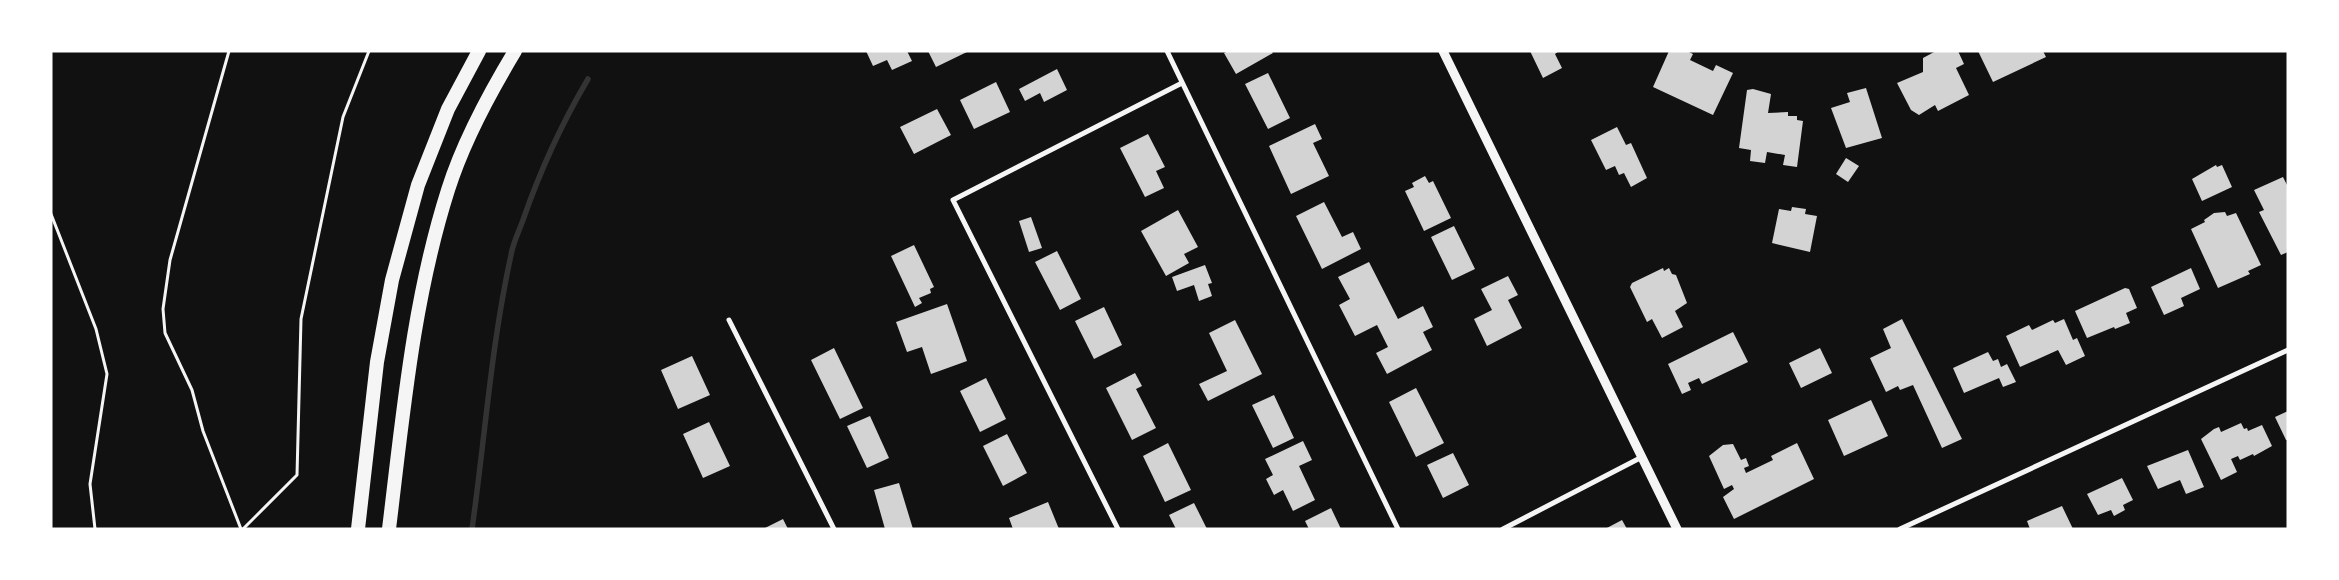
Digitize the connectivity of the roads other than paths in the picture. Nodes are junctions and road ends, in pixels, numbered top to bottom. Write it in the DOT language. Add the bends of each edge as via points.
graph roads {
  1 [pos="479,51"];
  2 [pos="515,51"];
  3 [pos="1167,51"];
  4 [pos="1444,51"];
  5 [pos="1182,83"];
  6 [pos="729,320"];
  7 [pos="2288,350"];
  8 [pos="1642,458"];
  9 [pos="358,529"];
  10 [pos="389,529"];
  11 [pos="834,529"];
  12 [pos="1118,529"];
  13 [pos="1398,529"];
  14 [pos="1503,529"];
  15 [pos="1677,529"];
  16 [pos="1900,529"];
  1 -- 9 [label="highway" via="448,109 418,185 392,280 377,362"];
  2 -- 10 [label="highway" via="487,97 448,190 418,311"];
  3 -- 5 [label="street"];
  4 -- 8 [label="street"];
  5 -- 12 [label="street" via="953,200"];
  5 -- 13 [label="street"];
  6 -- 11 [label="street"];
  7 -- 16 [label="street"];
  8 -- 14 [label="street"];
  8 -- 15 [label="street"];
}
